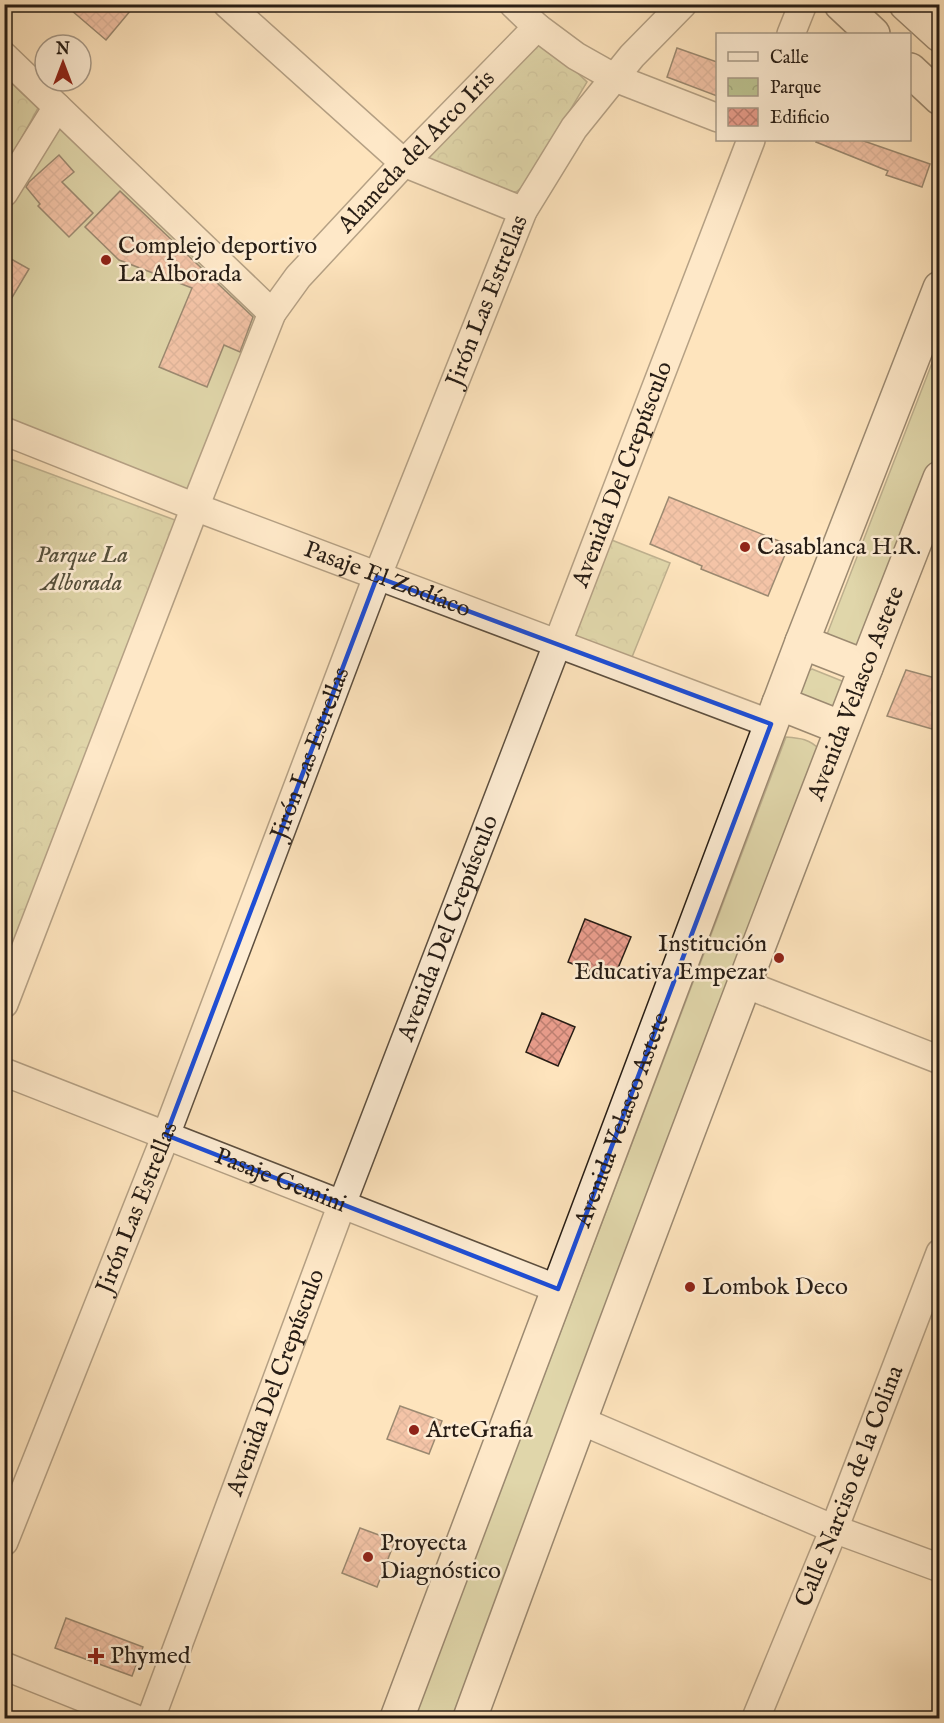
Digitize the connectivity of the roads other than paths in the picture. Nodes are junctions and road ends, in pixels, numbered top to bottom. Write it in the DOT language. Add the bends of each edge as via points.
graph roads {
  1 [pos="227,4"];
  2 [pos="513,4"];
  3 [pos="683,4"];
  4 [pos="803,4"];
  5 [pos="841,4"];
  6 [pos="906,4"];
  7 [pos="537,27"];
  8 [pos="792,33"];
  9 [pos="872,33"];
  10 [pos="939,35"];
  11 [pos="4,56"];
  12 [pos="911,72"];
  13 [pos="615,78"];
  14 [pos="939,98"];
  15 [pos="57,106"];
  16 [pos="716,118"];
  17 [pos="751,141"];
  18 [pos="404,163"];
  19 [pos="4,194"];
  20 [pos="523,211"];
  21 [pos="939,288"];
  22 [pos="272,313"];
  23 [pos="4,430"];
  24 [pos="939,478"];
  25 [pos="195,507"];
  26 [pos="931,524"];
  27 [pos="377,577"];
  28 [pos="802,642"];
  29 [pos="557,644"];
  30 [pos="866,667"];
  31 [pos="775,714"];
  32 [pos="842,728"];
  33 [pos="745,984"];
  34 [pos="4,1004"];
  35 [pos="939,1060"];
  36 [pos="4,1072"];
  37 [pos="166,1135"];
  38 [pos="342,1204"];
  39 [pos="939,1252"];
  40 [pos="558,1289"];
  41 [pos="930,1305"];
  42 [pos="579,1420"];
  43 [pos="834,1529"];
  44 [pos="4,1542"];
  45 [pos="939,1568"];
  46 [pos="4,1666"];
  47 [pos="134,1719"];
  48 [pos="151,1719"];
  49 [pos="397,1719"];
  50 [pos="470,1719"];
  51 [pos="756,1719"];
  1 -- 18 [label="street"];
  2 -- 7 [label="street"];
  3 -- 13 [label="street, Jirón Las Estrellas"];
  4 -- 8 [label="street"];
  5 -- 9 [label="main road"];
  6 -- 10 [label="main road"];
  7 -- 13 [label="street"];
  7 -- 18 [label="street, Alameda del Arco Iris"];
  11 -- 15 [label="street"];
  12 -- 14 [label="main road"];
  13 -- 16 [label="street"];
  13 -- 20 [label="street, Jirón Las Estrellas" via="574,128"];
  15 -- 19 [label="street"];
  15 -- 22 [label="street"];
  17 -- 29 [label="street, Avenida Del Crepúsculo"];
  18 -- 20 [label="street"];
  18 -- 22 [label="street, Alameda del Arco Iris" via="298,277"];
  20 -- 27 [label="street, Jirón Las Estrellas"];
  21 -- 28 [label="main road, Avenida Velasco Astete"];
  22 -- 25 [label="street, Alameda del Arco Iris"];
  23 -- 25 [label="street, Pasaje El Zodíaco"];
  24 -- 26 [label="main road, Avenida Velasco Astete"];
  25 -- 27 [label="street, Pasaje El Zodíaco"];
  25 -- 34 [label="street, Alameda del Arco Iris"];
  26 -- 30 [label="main road, Avenida Velasco Astete"];
  27 -- 29 [label="street, Pasaje El Zodíaco"];
  27 -- 37 [label="street, Jirón Las Estrellas"];
  28 -- 30 [label="main road"];
  28 -- 31 [label="main road, Avenida Velasco Astete"];
  29 -- 31 [label="street, Pasaje El Zodíaco"];
  29 -- 38 [label="street, Avenida Del Crepúsculo"];
  30 -- 32 [label="main road, Avenida Velasco Astete"];
  31 -- 32 [label="main road"];
  31 -- 40 [label="main road, Avenida Velasco Astete"];
  32 -- 33 [label="main road, Avenida Velasco Astete"];
  33 -- 35 [label="street"];
  33 -- 42 [label="main road, Avenida Velasco Astete"];
  36 -- 37 [label="street, Pasaje Gemini"];
  37 -- 38 [label="street, Pasaje Gemini"];
  37 -- 44 [label="street, Jirón Las Estrellas"];
  38 -- 40 [label="street, Pasaje Gemini"];
  38 -- 48 [label="street, Avenida Del Crepúsculo"];
  39 -- 41 [label="street, Calle Narciso de la Colina"];
  40 -- 49 [label="main road, Avenida Velasco Astete"];
  41 -- 43 [label="street, Calle Narciso de la Colina"];
  42 -- 43 [label="street"];
  42 -- 50 [label="main road, Avenida Velasco Astete"];
  43 -- 45 [label="street"];
  43 -- 51 [label="street, Calle Narciso de la Colina"];
  46 -- 47 [label="street"];
}
